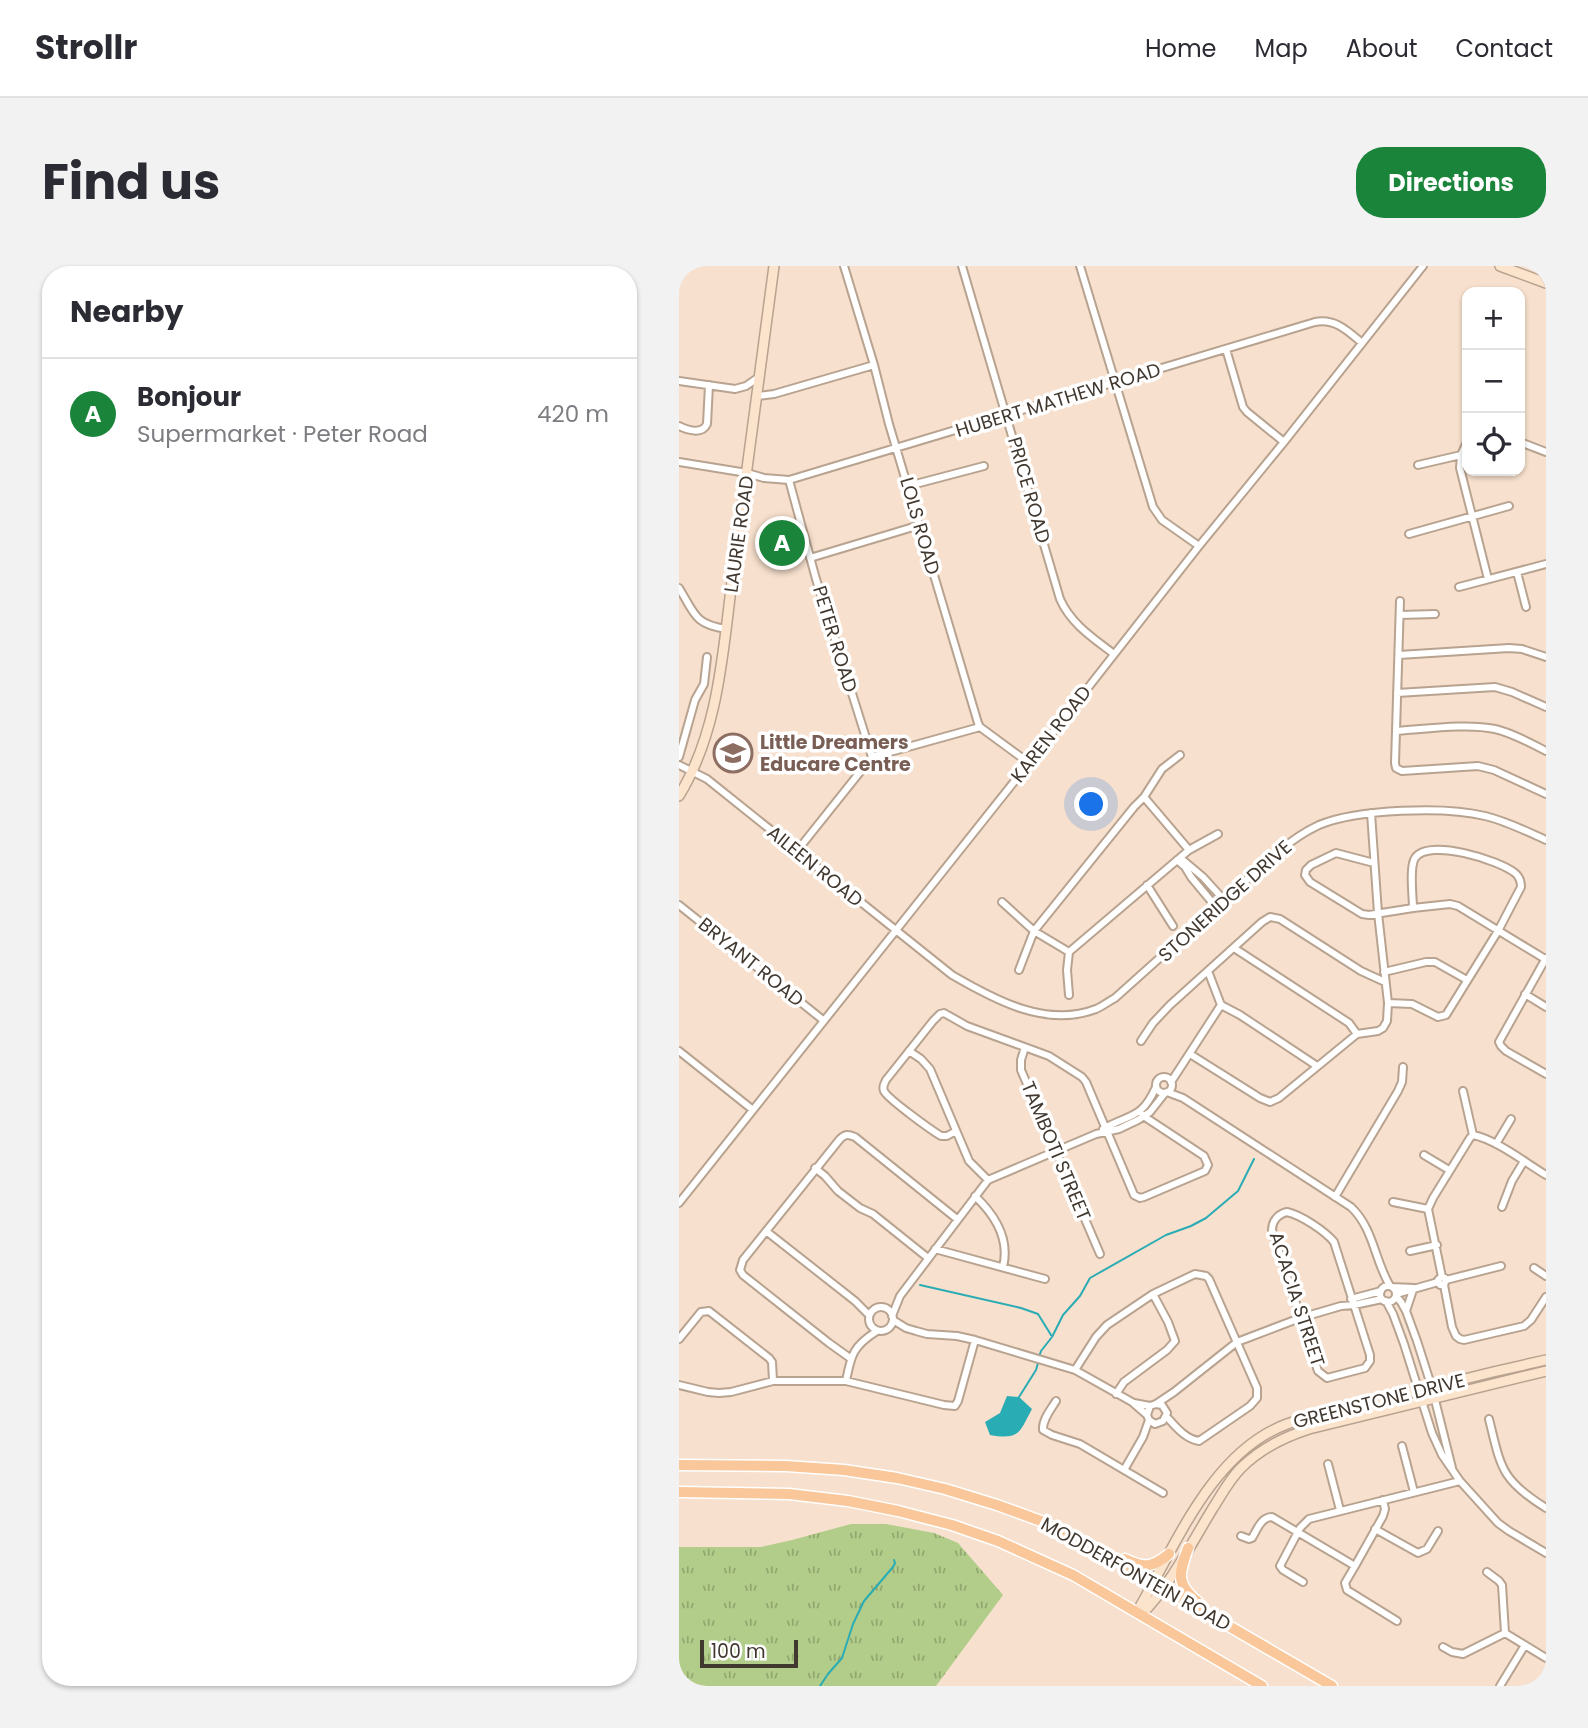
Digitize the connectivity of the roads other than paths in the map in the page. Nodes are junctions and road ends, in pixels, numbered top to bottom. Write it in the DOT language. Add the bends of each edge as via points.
graph roads {
  1 [pos="774,266"];
  2 [pos="844,266"];
  3 [pos="962,266"];
  4 [pos="1080,266"];
  5 [pos="1423,266"];
  6 [pos="1507,267"];
  7 [pos="1546,283"];
  8 [pos="1362,343"];
  9 [pos="1226,349"];
  10 [pos="874,365"];
  11 [pos="759,377"];
  12 [pos="679,381"];
  13 [pos="1116,383"];
  14 [pos="709,385"];
  15 [pos="757,396"];
  16 [pos="1006,415"];
  17 [pos="679,426"];
  18 [pos="1284,442"];
  19 [pos="1525,444"];
  20 [pos="897,448"];
  21 [pos="1546,452"];
  22 [pos="1461,455"];
  23 [pos="679,462"];
  24 [pos="1418,465"];
  25 [pos="984,466"];
  26 [pos="747,473"];
  27 [pos="789,480"];
  28 [pos="908,486"];
  29 [pos="1509,506"];
  30 [pos="1472,517"];
  31 [pos="920,525"];
  32 [pos="1409,534"];
  33 [pos="1199,546"];
  34 [pos="810,558"];
  35 [pos="1546,564"];
  36 [pos="1517,572"];
  37 [pos="1489,579"];
  38 [pos="1459,587"];
  39 [pos="679,588"];
  40 [pos="1400,601"];
  41 [pos="1526,607"];
  42 [pos="1435,614"];
  43 [pos="1400,615"];
  44 [pos="726,629"];
  45 [pos="1114,654"];
  46 [pos="1399,655"];
  47 [pos="707,657"];
  48 [pos="1546,657"];
  49 [pos="1397,693"];
  50 [pos="1546,707"];
  51 [pos="980,727"];
  52 [pos="1396,731"];
  53 [pos="1546,751"];
  54 [pos="1179,755"];
  55 [pos="679,757"];
  56 [pos="872,757"];
  57 [pos="1028,763"];
  58 [pos="679,765"];
  59 [pos="692,771"];
  60 [pos="1546,794"];
  61 [pos="679,796"];
  62 [pos="1144,797"];
  63 [pos="1371,813"];
  64 [pos="1218,834"];
  65 [pos="1546,842"];
  66 [pos="1189,850"];
  67 [pos="797,851"];
  68 [pos="1179,859"];
  69 [pos="1374,859"];
  70 [pos="1147,885"];
  71 [pos="1224,900"];
  72 [pos="1002,902"];
  73 [pos="679,905"];
  74 [pos="1216,907"];
  75 [pos="1413,908"];
  76 [pos="1378,913"];
  77 [pos="1173,926"];
  78 [pos="895,930"];
  79 [pos="1498,930"];
  80 [pos="1034,931"];
  81 [pos="1234,948"];
  82 [pos="1069,952"];
  83 [pos="1546,959"];
  84 [pos="937,963"];
  85 [pos="1019,970"];
  86 [pos="1208,971"];
  87 [pos="1384,972"];
  88 [pos="1467,980"];
  89 [pos="1385,982"];
  90 [pos="1525,994"];
  91 [pos="1069,995"];
  92 [pos="1388,1003"];
  93 [pos="1221,1005"];
  94 [pos="1546,1007"];
  95 [pos="823,1020"];
  96 [pos="1357,1034"];
  97 [pos="1141,1041"];
  98 [pos="1025,1047"];
  99 [pos="679,1051"];
  100 [pos="909,1051"];
  101 [pos="1190,1054"];
  102 [pos="1317,1066"];
  103 [pos="1403,1066"];
  104 [pos="1546,1074"];
  105 [pos="1168,1086"];
  106 [pos="1156,1087"];
  107 [pos="1463,1091"];
  108 [pos="753,1110"];
  109 [pos="1143,1114"];
  110 [pos="1511,1119"];
  111 [pos="1106,1130"];
  112 [pos="956,1131"];
  113 [pos="1473,1135"];
  114 [pos="1496,1144"];
  115 [pos="1056,1151"];
  116 [pos="1424,1155"];
  117 [pos="1524,1161"];
  118 [pos="815,1168"];
  119 [pos="1449,1170"];
  120 [pos="1545,1173"];
  121 [pos="988,1180"];
  122 [pos="975,1196"];
  123 [pos="1335,1197"];
  124 [pos="680,1199"];
  125 [pos="1393,1202"];
  126 [pos="1502,1207"];
  127 [pos="1428,1209"];
  128 [pos="957,1219"];
  129 [pos="766,1231"];
  130 [pos="1437,1245"];
  131 [pos="935,1249"];
  132 [pos="1410,1251"];
  133 [pos="1100,1254"];
  134 [pos="928,1258"];
  135 [pos="1501,1266"];
  136 [pos="1003,1267"];
  137 [pos="1534,1268"];
  138 [pos="1381,1271"];
  139 [pos="1546,1276"];
  140 [pos="1045,1279"];
  141 [pos="1442,1281"];
  142 [pos="1391,1287"];
  143 [pos="1414,1289"];
  144 [pos="1153,1294"];
  145 [pos="1382,1295"];
  146 [pos="1396,1295"];
  147 [pos="900,1296"];
  148 [pos="1546,1297"];
  149 [pos="1353,1302"];
  150 [pos="884,1308"];
  151 [pos="1406,1311"];
  152 [pos="870,1316"];
  153 [pos="893,1318"];
  154 [pos="1300,1318"];
  155 [pos="906,1328"];
  156 [pos="888,1329"];
  157 [pos="877,1331"];
  158 [pos="679,1339"];
  159 [pos="864,1339"];
  160 [pos="975,1340"];
  161 [pos="1237,1342"];
  162 [pos="850,1357"];
  163 [pos="1546,1360"];
  164 [pos="1075,1370"];
  165 [pos="1546,1371"];
  166 [pos="773,1381"];
  167 [pos="846,1381"];
  168 [pos="679,1385"];
  169 [pos="1432,1388"];
  170 [pos="1420,1390"];
  171 [pos="1174,1392"];
  172 [pos="1116,1394"];
  173 [pos="1435,1398"];
  174 [pos="1056,1401"];
  175 [pos="1132,1402"];
  176 [pos="1423,1402"];
  177 [pos="1153,1405"];
  178 [pos="1164,1407"];
  179 [pos="1166,1416"];
  180 [pos="1148,1418"];
  181 [pos="1489,1419"];
  182 [pos="1159,1423"];
  183 [pos="1178,1429"];
  184 [pos="1143,1437"];
  185 [pos="1402,1446"];
  186 [pos="1328,1464"];
  187 [pos="679,1465"];
  188 [pos="1124,1469"];
  189 [pos="1452,1470"];
  190 [pos="1460,1481"];
  191 [pos="679,1492"];
  192 [pos="1414,1492"];
  193 [pos="1163,1493"];
  194 [pos="1383,1500"];
  195 [pos="1546,1508"];
  196 [pos="1339,1510"];
  197 [pos="1375,1530"];
  198 [pos="1438,1531"];
  199 [pos="1297,1533"];
  200 [pos="1241,1536"];
  201 [pos="1086,1542"];
  202 [pos="1188,1548"];
  203 [pos="1545,1549"];
  204 [pos="1170,1554"];
  205 [pos="1355,1566"];
  206 [pos="1487,1572"];
  207 [pos="1154,1582"];
  208 [pos="1303,1582"];
  209 [pos="1164,1588"];
  210 [pos="1139,1613"];
  211 [pos="1397,1621"];
  212 [pos="1505,1633"];
  213 [pos="1525,1645"];
  214 [pos="1443,1647"];
  215 [pos="1275,1652"];
  216 [pos="1546,1657"];
  217 [pos="1262,1686"];
  218 [pos="1332,1686"];
  219 [pos="1500,1686"];
  1 -- 11 [label="main road, LAURIE ROAD"];
  2 -- 10 [label="street, LOLS ROAD"];
  3 -- 16 [label="street, PRICE ROAD"];
  4 -- 13 [label="street"];
  5 -- 8 [label="street, KAREN ROAD"];
  6 -- 7 [label="main road"];
  8 -- 9 [label="street, HUBERT MATHEW ROAD" via="1336,324 1322,321"];
  8 -- 18 [label="street, KAREN ROAD"];
  9 -- 13 [label="street, HUBERT MATHEW ROAD"];
  9 -- 18 [label="street" via="1243,407"];
  10 -- 15 [label="street"];
  10 -- 20 [label="street, LOLS ROAD"];
  11 -- 14 [label="street" via="743,388"];
  11 -- 15 [label="main road, LAURIE ROAD"];
  12 -- 14 [label="street"];
  13 -- 16 [label="street, HUBERT MATHEW ROAD"];
  13 -- 33 [label="street" via="1153,507 1162,520"];
  14 -- 17 [label="street" via="705,429"];
  15 -- 26 [label="main road, LAURIE ROAD"];
  16 -- 20 [label="street, HUBERT MATHEW ROAD"];
  16 -- 45 [label="street, PRICE ROAD" via="1064,607 1076,624"];
  18 -- 33 [label="street, KAREN ROAD"];
  19 -- 21 [label="street"];
  20 -- 27 [label="street, HUBERT MATHEW ROAD"];
  20 -- 28 [label="street, LOLS ROAD"];
  22 -- 24 [label="street"];
  22 -- 30 [label="street"];
  23 -- 26 [label="street, HUBERT MATHEW ROAD"];
  25 -- 28 [label="street"];
  26 -- 27 [label="street, HUBERT MATHEW ROAD"];
  26 -- 44 [label="main road, LAURIE ROAD"];
  27 -- 34 [label="street, PETER ROAD"];
  28 -- 31 [label="street, LOLS ROAD"];
  29 -- 30 [label="street"];
  30 -- 32 [label="street"];
  30 -- 37 [label="street"];
  31 -- 34 [label="street"];
  31 -- 51 [label="street, LOLS ROAD"];
  33 -- 45 [label="street, KAREN ROAD"];
  34 -- 56 [label="street, PETER ROAD"];
  35 -- 36 [label="street"];
  36 -- 37 [label="street"];
  36 -- 41 [label="street"];
  37 -- 38 [label="street"];
  39 -- 44 [label="street" via="699,621"];
  40 -- 43 [label="street"];
  42 -- 43 [label="street"];
  43 -- 46 [label="street"];
  44 -- 59 [label="main road, LAURIE ROAD" via="712,716"];
  45 -- 57 [label="street, KAREN ROAD"];
  46 -- 48 [label="street" via="1509,648"];
  46 -- 49 [label="street"];
  47 -- 55 [label="street" via="704,684"];
  49 -- 50 [label="street" via="1495,687"];
  49 -- 52 [label="street"];
  51 -- 56 [label="street"];
  51 -- 57 [label="street"];
  52 -- 53 [label="street" via="1494,729"];
  52 -- 60 [label="street" via="1397,769 1478,766"];
  54 -- 62 [label="street" via="1162,769"];
  56 -- 67 [label="street"];
  57 -- 78 [label="street, KAREN ROAD"];
  58 -- 59 [label="street, AILEEN ROAD"];
  59 -- 61 [label="main road, LAURIE ROAD"];
  59 -- 67 [label="street, AILEEN ROAD"];
  62 -- 66 [label="street"];
  62 -- 80 [label="street"];
  63 -- 65 [label="street, STONERIDGE DRIVE" via="1468,813 1499,820"];
  63 -- 69 [label="street"];
  63 -- 71 [label="street, STONERIDGE DRIVE" via="1326,823 1298,836"];
  64 -- 66 [label="street"];
  66 -- 68 [label="street"];
  67 -- 78 [label="street, AILEEN ROAD"];
  68 -- 70 [label="street"];
  68 -- 71 [label="street"];
  68 -- 74 [label="street"];
  69 -- 76 [label="street"];
  69 -- 76 [label="street" via="1333,854 1311,865 1305,875 1360,913"];
  70 -- 77 [label="street"];
  70 -- 82 [label="street"];
  71 -- 74 [label="street, STONERIDGE DRIVE"];
  72 -- 80 [label="street"];
  73 -- 95 [label="street, BRYANT ROAD"];
  74 -- 84 [label="street, STONERIDGE DRIVE" via="1115,998 1083,1013 1049,1015 1019,1007 989,996"];
  75 -- 76 [label="street"];
  75 -- 79 [label="street" via="1458,906"];
  75 -- 79 [label="street" via="1417,857 1430,851 1468,853 1513,871 1520,880 1521,887"];
  76 -- 87 [label="street"];
  78 -- 84 [label="street, AILEEN ROAD"];
  78 -- 95 [label="street, KAREN ROAD"];
  79 -- 83 [label="street"];
  79 -- 88 [label="street"];
  80 -- 82 [label="street"];
  80 -- 85 [label="street"];
  81 -- 86 [label="street"];
  81 -- 89 [label="street" via="1262,922 1276,917"];
  81 -- 96 [label="street" via="1349,1023"];
  82 -- 91 [label="street"];
  83 -- 90 [label="street"];
  86 -- 93 [label="street"];
  86 -- 97 [label="street" via="1170,1004"];
  87 -- 88 [label="street" via="1434,962"];
  87 -- 89 [label="street"];
  88 -- 92 [label="street" via="1442,1016 1408,1003"];
  89 -- 92 [label="street"];
  90 -- 94 [label="street"];
  90 -- 104 [label="street" via="1499,1042"];
  92 -- 96 [label="street" via="1383,1027"];
  93 -- 101 [label="street"];
  93 -- 102 [label="street"];
  95 -- 108 [label="street, KAREN ROAD"];
  96 -- 102 [label="street"];
  98 -- 100 [label="street" via="944,1013"];
  98 -- 111 [label="street" via="1082,1077"];
  98 -- 115 [label="street, TAMBOTI STREET" via="1021,1070"];
  99 -- 108 [label="street"];
  100 -- 112 [label="street" via="930,1069"];
  100 -- 112 [label="street" via="886,1080 884,1090 941,1136"];
  101 -- 102 [label="street" via="1266,1101 1279,1098"];
  101 -- 105 [label="street" via="1170,1076"];
  103 -- 123 [label="street" via="1398,1091"];
  105 -- 106 [label="street" via="1159,1091"];
  105 -- 106 [label="street" via="1158,1080"];
  105 -- 109 [label="street"];
  105 -- 123 [label="street"];
  106 -- 109 [label="street"];
  107 -- 113 [label="street"];
  108 -- 124 [label="street, KAREN ROAD"];
  109 -- 111 [label="street"];
  109 -- 111 [label="street" via="1204,1156 1205,1171 1137,1196"];
  110 -- 114 [label="street"];
  111 -- 115 [label="street"];
  112 -- 121 [label="street" via="969,1161"];
  113 -- 114 [label="street"];
  113 -- 119 [label="street"];
  114 -- 117 [label="street"];
  115 -- 121 [label="street"];
  115 -- 133 [label="street, TAMBOTI STREET"];
  116 -- 119 [label="street"];
  117 -- 120 [label="street"];
  117 -- 126 [label="street"];
  118 -- 128 [label="street" via="844,1135 855,1137"];
  118 -- 129 [label="street"];
  118 -- 134 [label="street" via="838,1191"];
  119 -- 127 [label="street"];
  121 -- 122 [label="street"];
  122 -- 128 [label="street"];
  122 -- 136 [label="street" via="996,1222 1006,1252"];
  123 -- 138 [label="street" via="1366,1225"];
  125 -- 127 [label="street"];
  127 -- 130 [label="street"];
  128 -- 131 [label="street"];
  129 -- 152 [label="street"];
  129 -- 162 [label="street" via="743,1260 743,1275"];
  130 -- 132 [label="street"];
  130 -- 141 [label="street"];
  131 -- 134 [label="street"];
  131 -- 136 [label="street"];
  134 -- 147 [label="street"];
  135 -- 141 [label="street"];
  136 -- 140 [label="street"];
  137 -- 139 [label="street"];
  138 -- 142 [label="street"];
  138 -- 145 [label="street"];
  141 -- 143 [label="street"];
  141 -- 148 [label="street" via="1454,1332 1464,1340 1524,1326"];
  142 -- 143 [label="street"];
  142 -- 145 [label="street" via="1384,1287"];
  142 -- 146 [label="street"];
  143 -- 146 [label="street"];
  143 -- 151 [label="street"];
  144 -- 161 [label="street" via="1195,1274 1206,1276"];
  144 -- 164 [label="street" via="1100,1332"];
  144 -- 172 [label="street" via="1175,1341 1124,1382"];
  145 -- 146 [label="street" via="1391,1301"];
  145 -- 149 [label="street"];
  145 -- 170 [label="street"];
  146 -- 151 [label="street"];
  147 -- 150 [label="street"];
  147 -- 153 [label="street"];
  149 -- 154 [label="street"];
  149 -- 154 [label="street, ACACIA STREET" via="1370,1361 1365,1368 1327,1378 1318,1371"];
  149 -- 154 [label="street, ACACIA STREET" via="1329,1237 1293,1213 1281,1213 1272,1230"];
  150 -- 152 [label="street"];
  150 -- 153 [label="street"];
  151 -- 169 [label="street"];
  152 -- 157 [label="street"];
  152 -- 159 [label="street"];
  153 -- 155 [label="street"];
  153 -- 156 [label="street"];
  154 -- 161 [label="street"];
  155 -- 156 [label="street"];
  155 -- 160 [label="street"];
  156 -- 157 [label="street"];
  157 -- 159 [label="street"];
  158 -- 166 [label="street" via="701,1312 709,1311 769,1358"];
  159 -- 162 [label="street"];
  160 -- 164 [label="street"];
  160 -- 167 [label="street" via="955,1406"];
  161 -- 171 [label="street"];
  161 -- 183 [label="street" via="1257,1398 1199,1441"];
  162 -- 167 [label="street"];
  163 -- 169 [label="main road, GREENSTONE DRIVE"];
  164 -- 172 [label="street"];
  165 -- 173 [label="main road, GREENSTONE DRIVE"];
  166 -- 167 [label="street"];
  166 -- 168 [label="street" via="731,1392"];
  169 -- 170 [label="main road, GREENSTONE DRIVE"];
  169 -- 173 [label="street"];
  170 -- 176 [label="street"];
  170 -- 204 [label="main road, GREENSTONE DRIVE" via="1286,1424 1268,1434 1213,1483"];
  171 -- 177 [label="street"];
  171 -- 178 [label="street"];
  172 -- 175 [label="street"];
  173 -- 176 [label="main road, GREENSTONE DRIVE"];
  173 -- 189 [label="street"];
  174 -- 188 [label="street" via="1043,1430"];
  175 -- 177 [label="street"];
  175 -- 180 [label="street"];
  176 -- 189 [label="street" via="1441,1455"];
  176 -- 202 [label="main road, GREENSTONE DRIVE" via="1309,1429 1272,1444 1227,1485"];
  177 -- 178 [label="street"];
  177 -- 180 [label="street"];
  178 -- 179 [label="street"];
  179 -- 182 [label="street"];
  179 -- 183 [label="street"];
  180 -- 182 [label="street"];
  180 -- 184 [label="street"];
  181 -- 195 [label="street" via="1505,1473"];
  182 -- 183 [label="street"];
  182 -- 184 [label="street"];
  184 -- 188 [label="street"];
  185 -- 192 [label="street"];
  186 -- 196 [label="street"];
  187 -- 201 [label="main road, MODDERFONTEIN ROAD" via="786,1466 897,1478 997,1505"];
  188 -- 193 [label="street"];
  189 -- 190 [label="street"];
  190 -- 192 [label="street"];
  190 -- 203 [label="street" via="1509,1531"];
  191 -- 210 [label="main road, MODDERFONTEIN ROAD" via="789,1494 848,1501 952,1525 1038,1558"];
  192 -- 194 [label="street"];
  194 -- 196 [label="street"];
  194 -- 197 [label="street" via="1384,1513"];
  196 -- 199 [label="street" via="1309,1519"];
  197 -- 198 [label="street" via="1418,1553 1427,1549"];
  197 -- 205 [label="street"];
  199 -- 200 [label="street" via="1268,1517 1252,1538"];
  199 -- 205 [label="street"];
  199 -- 208 [label="street" via="1280,1566"];
  201 -- 204 [label="main road" via="1143,1566"];
  201 -- 207 [label="main road, MODDERFONTEIN ROAD"];
  202 -- 209 [label="main road, GREENSTONE DRIVE"];
  202 -- 215 [label="main road" via="1180,1572 1184,1589"];
  204 -- 207 [label="main road, GREENSTONE DRIVE"];
  205 -- 211 [label="street" via="1345,1588"];
  206 -- 212 [label="street" via="1502,1586"];
  207 -- 209 [label="main road, MODDERFONTEIN ROAD"];
  207 -- 210 [label="main road, GREENSTONE DRIVE"];
  209 -- 210 [label="main road, GREENSTONE DRIVE"];
  209 -- 215 [label="main road, MODDERFONTEIN ROAD"];
  210 -- 217 [label="main road, MODDERFONTEIN ROAD"];
  212 -- 213 [label="street"];
  212 -- 214 [label="street" via="1463,1654"];
  213 -- 216 [label="street"];
  213 -- 219 [label="street"];
  215 -- 218 [label="main road, MODDERFONTEIN ROAD"];
}
